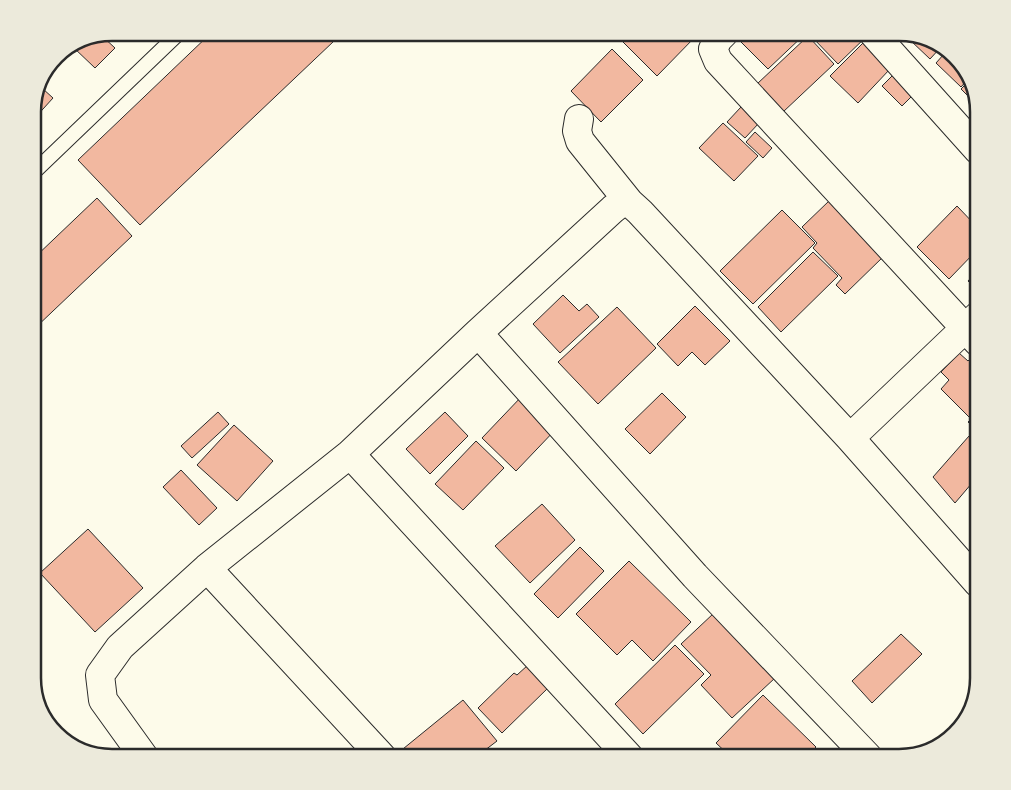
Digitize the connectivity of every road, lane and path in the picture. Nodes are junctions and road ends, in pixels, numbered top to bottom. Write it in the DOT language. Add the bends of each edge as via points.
graph roads {
  1 [pos="170,41"];
  2 [pos="717,41"];
  3 [pos="881,41"];
  4 [pos="579,119"];
  5 [pos="970,141"];
  6 [pos="41,166"];
  7 [pos="629,202"];
  8 [pos="970,325"];
  9 [pos="478,333"];
  10 [pos="970,333"];
  11 [pos="850,438"];
  12 [pos="350,454"];
  13 [pos="207,568"];
  14 [pos="970,574"];
  15 [pos="138,749"];
  16 [pos="374,749"];
  17 [pos="621,749"];
  18 [pos="859,749"];
  1 -- 6 [label="lane"];
  2 -- 8 [label="street" via="713,49 718,61"];
  3 -- 5 [label="street"];
  4 -- 7 [label="street" via="577,131 580,141"];
  7 -- 9 [label="street" via="613,209"];
  7 -- 11 [label="street"];
  9 -- 12 [label="street"];
  9 -- 18 [label="street" via="695,576"];
  10 -- 11 [label="street"];
  11 -- 14 [label="street"];
  12 -- 13 [label="street"];
  12 -- 17 [label="street"];
  13 -- 15 [label="street" via="120,647 100,676 103,700"];
  13 -- 16 [label="street"];
}
